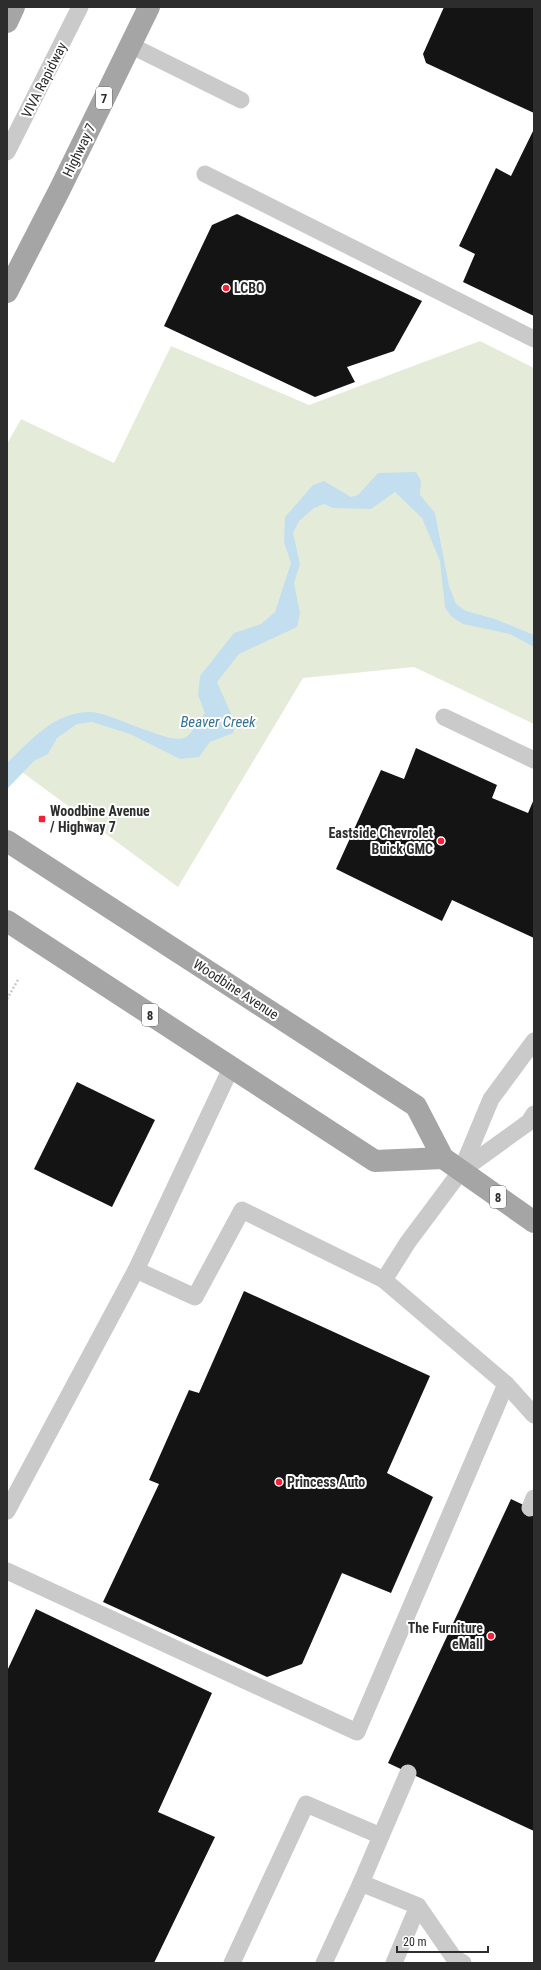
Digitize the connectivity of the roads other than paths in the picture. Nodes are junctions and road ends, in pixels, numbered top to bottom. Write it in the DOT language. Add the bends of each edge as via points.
graph roads {
  1 [pos="14,7"];
  2 [pos="80,7"];
  3 [pos="149,7"];
  4 [pos="7,22"];
  5 [pos="130,45"];
  6 [pos="241,100"];
  7 [pos="7,152"];
  8 [pos="205,174"];
  9 [pos="7,292"];
  10 [pos="534,339"];
  11 [pos="444,717"];
  12 [pos="534,760"];
  13 [pos="7,841"];
  14 [pos="7,921"];
  15 [pos="534,1041"];
  16 [pos="231,1068"];
  17 [pos="534,1114"];
  18 [pos="443,1158"];
  19 [pos="461,1171"];
  20 [pos="534,1222"];
  21 [pos="136,1270"];
  22 [pos="384,1280"];
  23 [pos="506,1384"];
  24 [pos="534,1415"];
  25 [pos="7,1511"];
  26 [pos="7,1571"];
  27 [pos="408,1773"];
  28 [pos="381,1836"];
  29 [pos="361,1883"];
  30 [pos="418,1906"];
  31 [pos="456,1961"];
  32 [pos="232,1963"];
  33 [pos="324,1963"];
  34 [pos="394,1963"];
  1 -- 4 [label="main road"];
  2 -- 7 [label="lane, VIVA Rapidway"];
  3 -- 5 [label="main road, Highway 7 / 7"];
  5 -- 6 [label="lane"];
  5 -- 9 [label="main road, Highway 7 / 7"];
  8 -- 10 [label="lane"];
  11 -- 12 [label="lane"];
  13 -- 18 [label="main road, Woodbine Avenue / 8" via="416,1106"];
  14 -- 16 [label="main road, 8"];
  15 -- 19 [label="lane" via="491,1098"];
  16 -- 18 [label="main road, 8" via="375,1161"];
  16 -- 21 [label="lane"];
  17 -- 19 [label="lane" via="529,1122"];
  18 -- 19 [label="main road, Woodbine Avenue / 8"];
  19 -- 20 [label="main road, Woodbine Avenue / 8"];
  19 -- 22 [label="lane" via="408,1242"];
  21 -- 22 [label="lane" via="195,1297 242,1210"];
  21 -- 25 [label="lane"];
  22 -- 23 [label="lane"];
  23 -- 24 [label="lane"];
  23 -- 26 [label="lane" via="356,1732"];
  27 -- 28 [label="lane"];
  28 -- 29 [label="lane"];
  28 -- 32 [label="lane" via="306,1804"];
  29 -- 30 [label="lane"];
  29 -- 33 [label="lane"];
  30 -- 31 [label="lane"];
  30 -- 34 [label="lane"];
}
